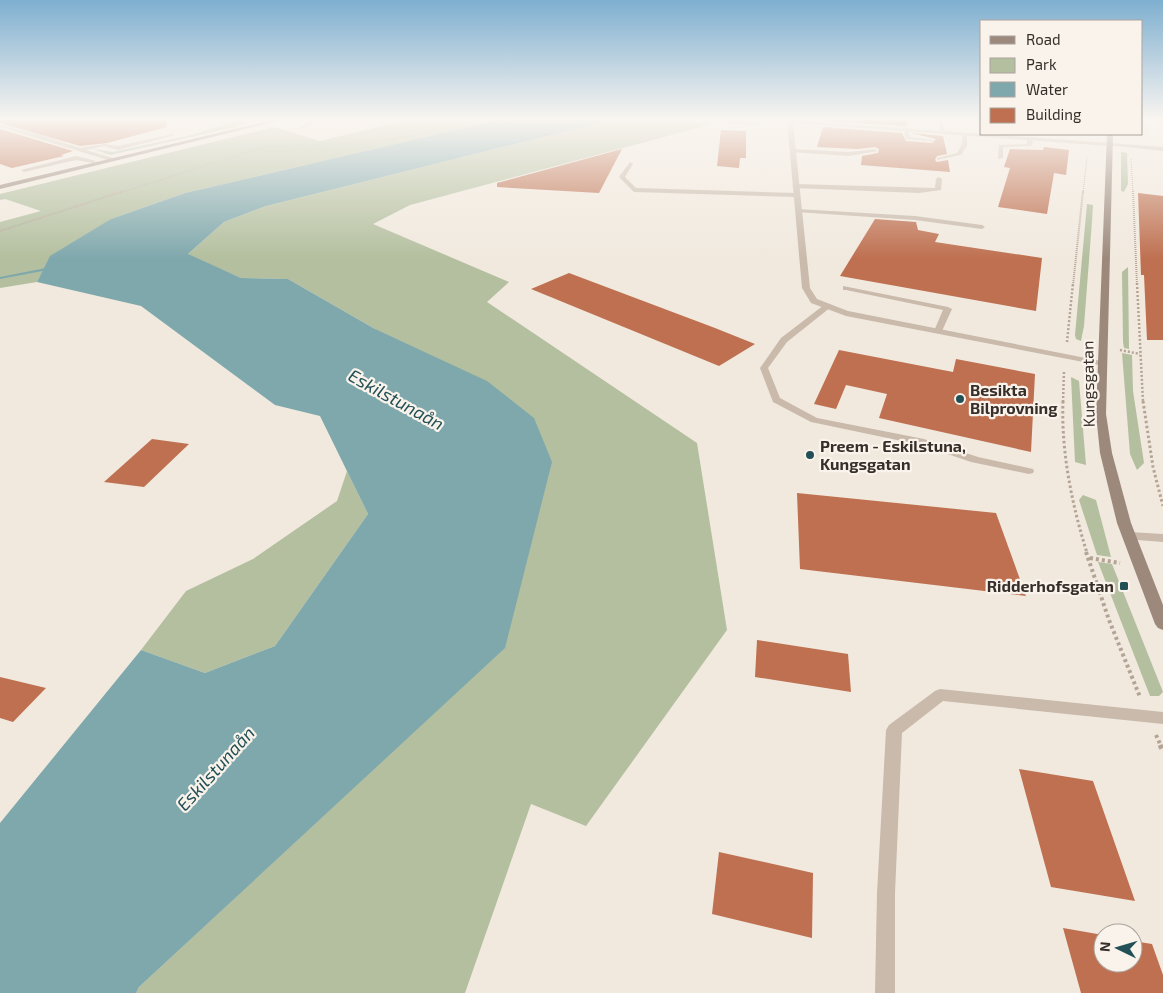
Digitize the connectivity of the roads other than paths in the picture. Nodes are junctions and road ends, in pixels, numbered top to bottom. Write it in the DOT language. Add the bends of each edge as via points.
graph roads {
  1 [pos="40,166"];
  2 [pos="84,166"];
  3 [pos="629,166"];
  4 [pos="793,166"];
  5 [pos="1109,166"];
  6 [pos="24,170"];
  7 [pos="939,179"];
  8 [pos="0,187"];
  9 [pos="795,190"];
  10 [pos="798,211"];
  11 [pos="982,227"];
  12 [pos="846,288"];
  13 [pos="827,307"];
  14 [pos="938,331"];
  15 [pos="1101,364"];
  16 [pos="1029,471"];
  17 [pos="1129,536"];
  18 [pos="1163,538"];
  19 [pos="1163,624"];
  20 [pos="1155,717"];
  21 [pos="885,993"];
  1 -- 6 [label="lane"];
  2 -- 8 [label="main road"];
  3 -- 9 [label="lane" via="622,177 634,190 688,193"];
  4 -- 9 [label="street"];
  5 -- 15 [label="main road, Kungsgatan"];
  7 -- 9 [label="lane" via="938,190"];
  9 -- 10 [label="street"];
  10 -- 11 [label="lane" via="915,218"];
  10 -- 13 [label="street" via="806,288 814,301"];
  12 -- 14 [label="lane" via="948,309"];
  13 -- 14 [label="street"];
  13 -- 16 [label="lane" via="784,340 764,368 776,400 814,420 924,442 975,460"];
  14 -- 15 [label="street"];
  15 -- 17 [label="main road, Kungsgatan" via="1101,414 1106,453"];
  17 -- 18 [label="lane"];
  17 -- 19 [label="main road, Kungsgatan"];
  20 -- 21 [label="lane" via="940,696 894,730"];
}
